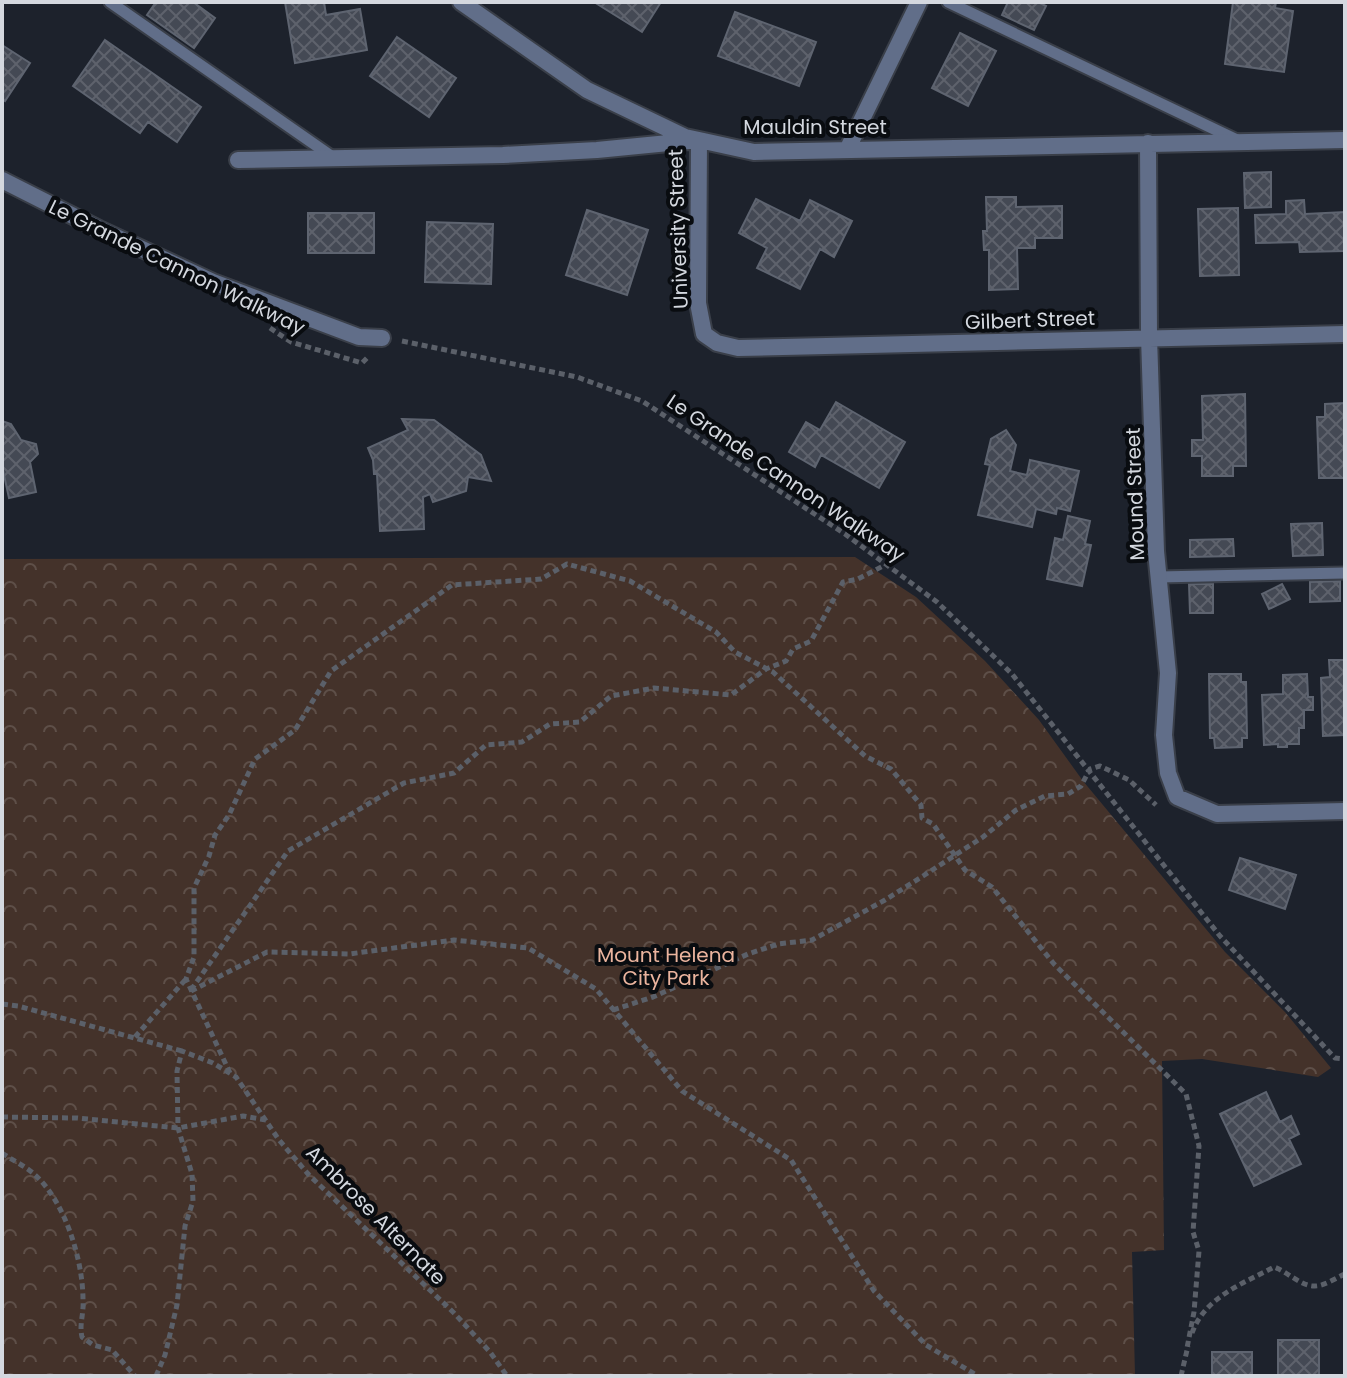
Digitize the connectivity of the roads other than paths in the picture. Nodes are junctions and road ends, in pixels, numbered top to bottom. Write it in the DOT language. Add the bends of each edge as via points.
graph roads {
  1 [pos="110,2"];
  2 [pos="461,2"];
  3 [pos="919,2"];
  4 [pos="948,2"];
  5 [pos="699,140"];
  6 [pos="1345,140"];
  7 [pos="1241,142"];
  8 [pos="1148,143"];
  9 [pos="848,148"];
  10 [pos="334,159"];
  11 [pos="238,160"];
  12 [pos="2,180"];
  13 [pos="1345,334"];
  14 [pos="1149,337"];
  15 [pos="382,338"];
  16 [pos="717,343"];
  17 [pos="1345,573"];
  18 [pos="1159,577"];
  19 [pos="1345,811"];
  1 -- 10 [label="lane"];
  2 -- 5 [label="street, University Street" via="587,90"];
  3 -- 9 [label="street"];
  4 -- 7 [label="lane"];
  5 -- 9 [label="street, Mauldin Street" via="754,152"];
  5 -- 10 [label="street, Mauldin Street" via="503,155"];
  5 -- 16 [label="street, University Street" via="698,303 704,334"];
  6 -- 7 [label="street, Mauldin Street"];
  7 -- 8 [label="street, Mauldin Street"];
  8 -- 9 [label="street, Mauldin Street"];
  8 -- 14 [label="street, Mound Street"];
  10 -- 11 [label="street, Mauldin Street"];
  12 -- 15 [label="street" via="213,282 359,337"];
  13 -- 14 [label="street, Gilbert Street"];
  14 -- 16 [label="street, Gilbert Street" via="738,348"];
  14 -- 18 [label="street, Mound Street"];
  17 -- 18 [label="lane"];
  18 -- 19 [label="street, Mound Street" via="1168,673 1164,735 1177,797 1217,814"];
}
